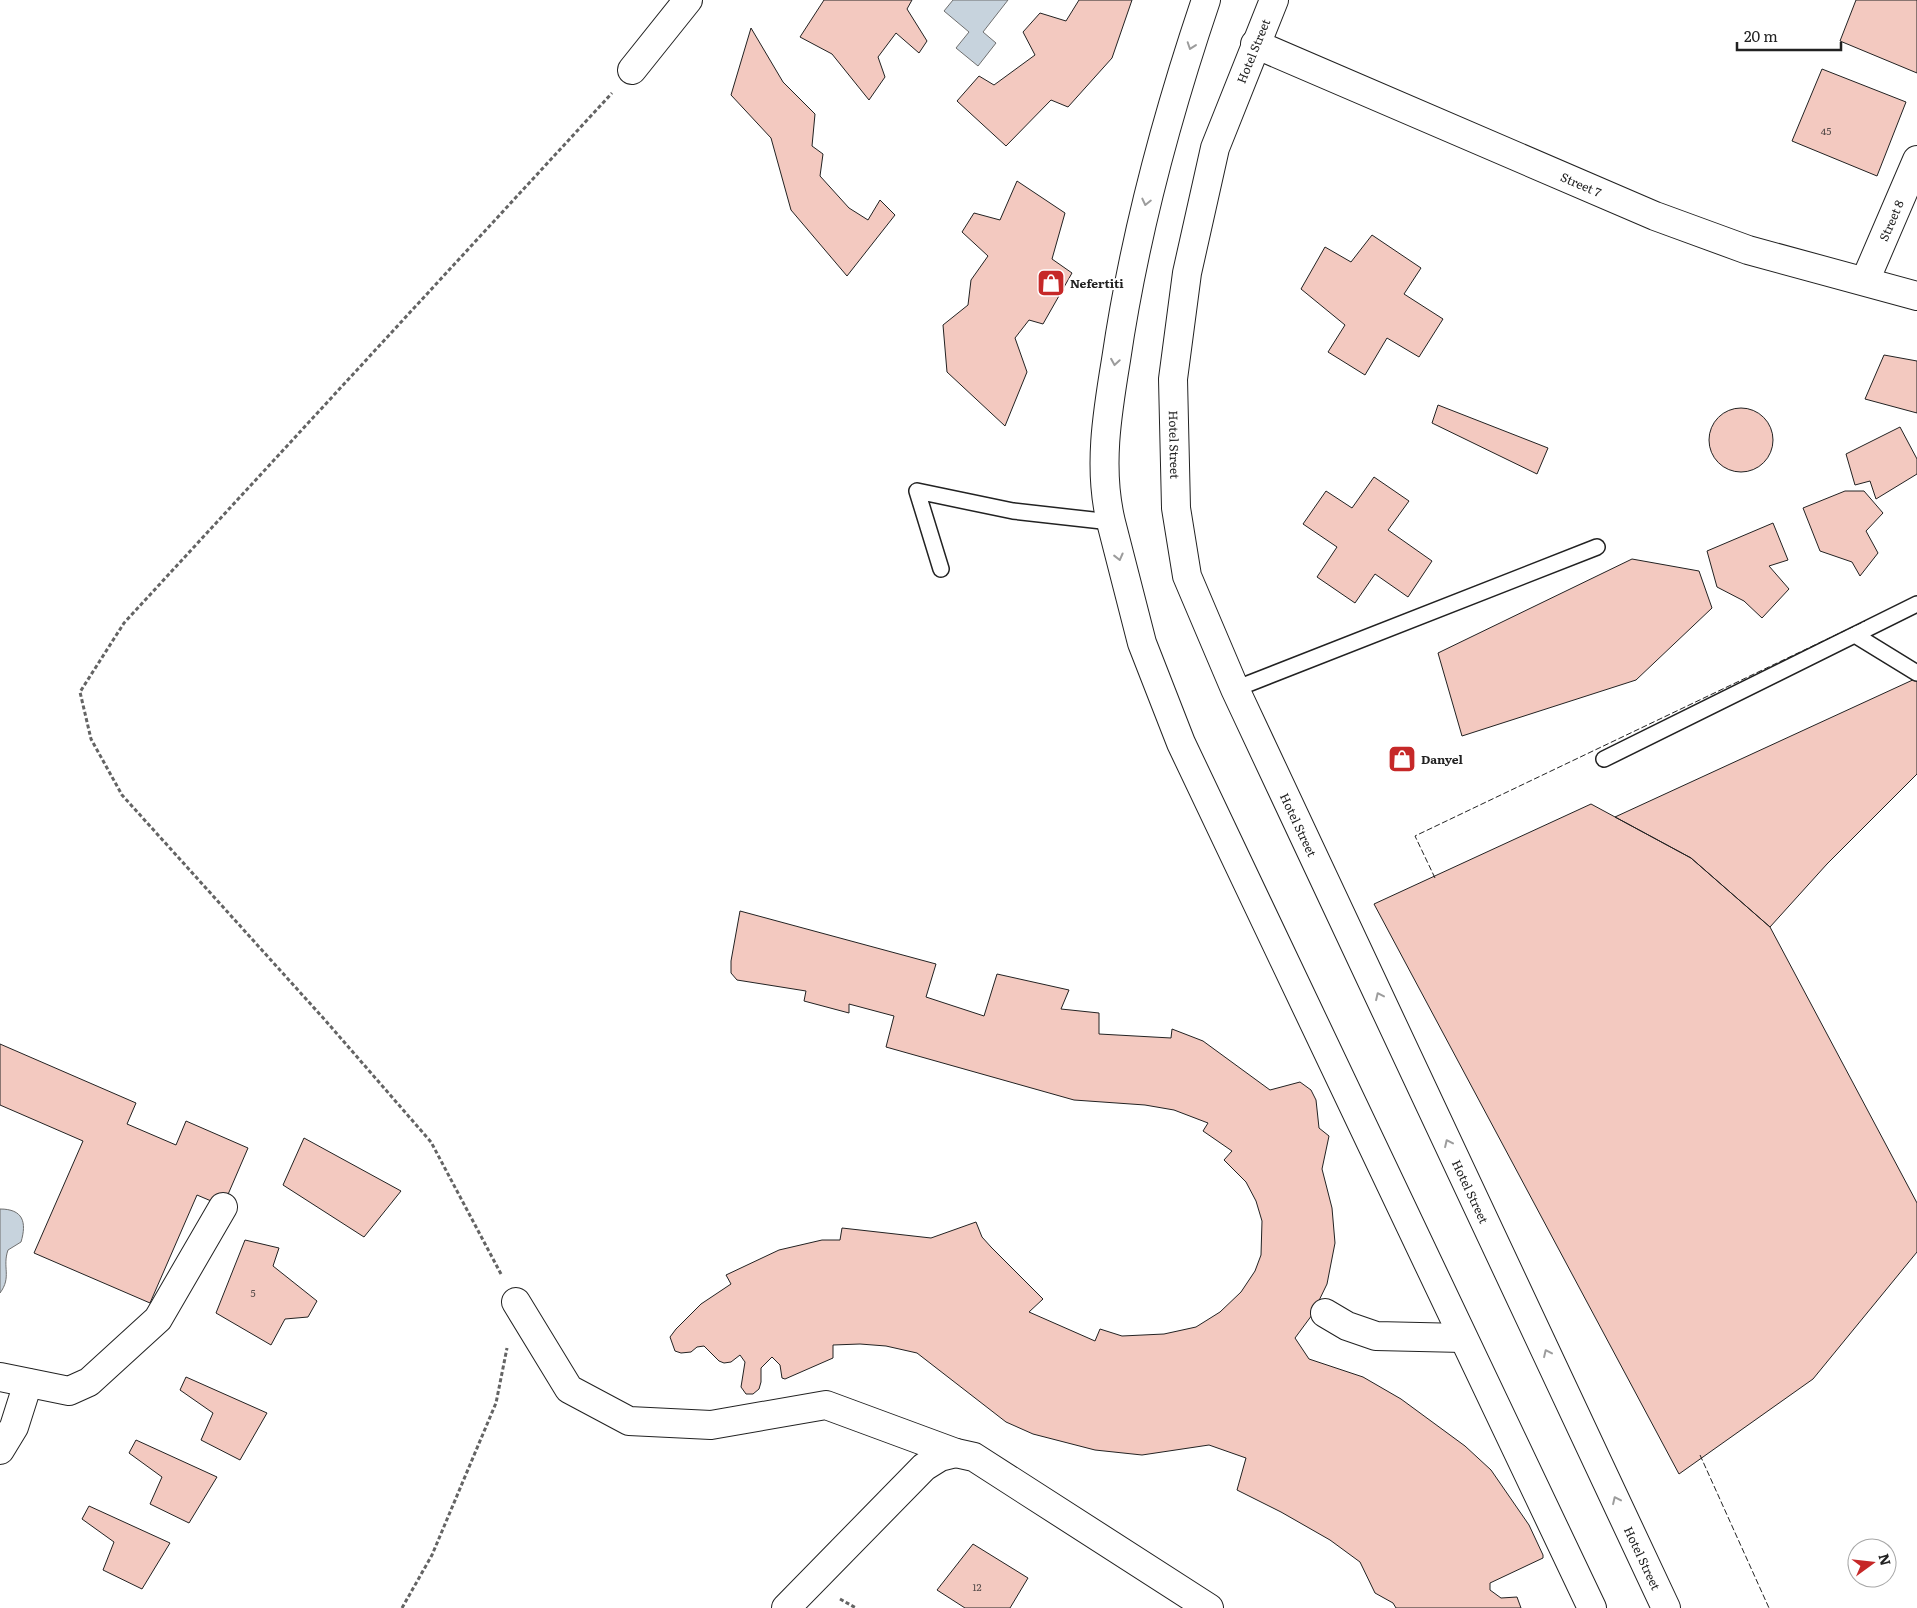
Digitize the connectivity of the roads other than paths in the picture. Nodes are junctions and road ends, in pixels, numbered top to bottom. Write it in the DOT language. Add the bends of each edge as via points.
graph roads {
  1 [pos="688,0"];
  2 [pos="1206,0"];
  3 [pos="1274,0"];
  4 [pos="1255,44"];
  5 [pos="632,70"];
  6 [pos="1917,160"];
  7 [pos="1865,281"];
  8 [pos="1917,296"];
  9 [pos="1111,522"];
  10 [pos="1597,547"];
  11 [pos="942,569"];
  12 [pos="1917,604"];
  13 [pos="1855,635"];
  14 [pos="1917,673"];
  15 [pos="1236,689"];
  16 [pos="1604,759"];
  17 [pos="223,1207"];
  18 [pos="516,1302"];
  19 [pos="1325,1313"];
  20 [pos="1463,1338"];
  21 [pos="0,1377"];
  22 [pos="28,1383"];
  23 [pos="0,1450"];
  24 [pos="956,1453"];
  25 [pos="786,1608"];
  26 [pos="1209,1608"];
  27 [pos="1592,1608"];
  28 [pos="1666,1608"];
  1 -- 5 [label="street"];
  2 -- 9 [label="street, one-way" via="1153,174 1127,286 1104,435 1106,502"];
  3 -- 4 [label="street, Hotel Street"];
  4 -- 7 [label="street, Street 7" via="1654,216 1748,250"];
  4 -- 15 [label="street, Hotel Street" via="1215,148 1187,273 1173,379 1176,508 1187,576"];
  6 -- 7 [label="street, Street 8"];
  7 -- 8 [label="street, Street 7"];
  9 -- 11 [label="lane" via="1013,511 917,491"];
  9 -- 20 [label="street, one-way" via="1142,643 1181,743"];
  10 -- 15 [label="lane"];
  12 -- 13 [label="lane"];
  13 -- 14 [label="lane"];
  13 -- 16 [label="lane"];
  28 -- 15 [label="street, Hotel Street, one-way"];
  17 -- 22 [label="street" via="158,1318 99,1374 69,1391"];
  18 -- 24 [label="street" via="569,1389 629,1421 711,1425 826,1405"];
  19 -- 20 [label="street" via="1347,1326 1376,1336"];
  20 -- 27 [label="street"];
  21 -- 22 [label="street"];
  22 -- 23 [label="street" via="14,1427"];
  24 -- 25 [label="street" via="940,1457 924,1467"];
  24 -- 26 [label="street" via="974,1457"];
}
